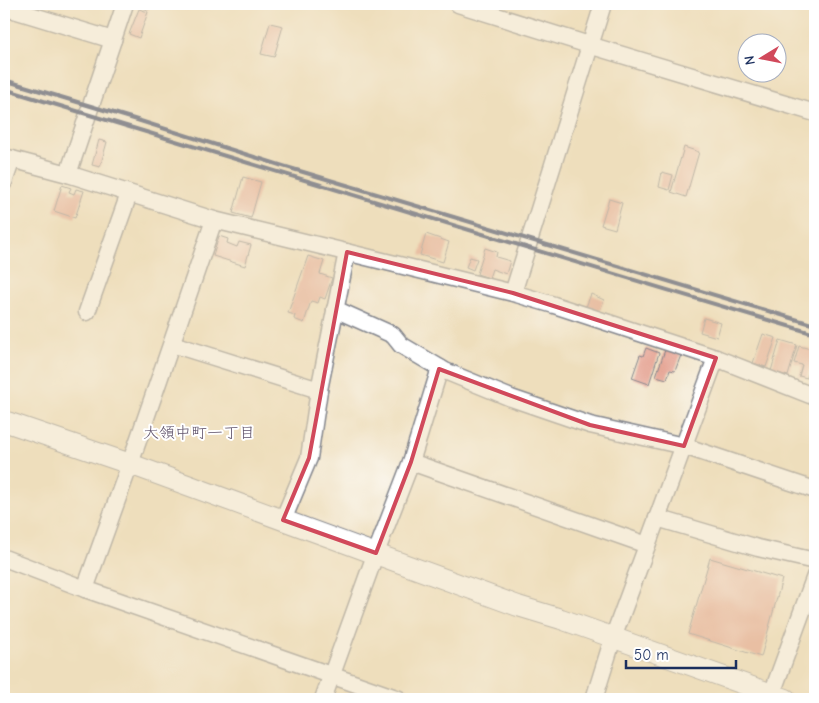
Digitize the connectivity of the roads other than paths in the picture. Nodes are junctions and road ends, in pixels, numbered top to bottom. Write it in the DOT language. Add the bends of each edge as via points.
graph roads {
  1 [pos="126,4"];
  2 [pos="458,4"];
  3 [pos="602,4"];
  4 [pos="4,6"];
  5 [pos="113,40"];
  6 [pos="589,45"];
  7 [pos="815,111"];
  8 [pos="8,158"];
  9 [pos="68,174"];
  10 [pos="4,182"];
  11 [pos="129,194"];
  12 [pos="214,220"];
  13 [pos="347,252"];
  14 [pos="513,293"];
  15 [pos="335,309"];
  16 [pos="88,312"];
  17 [pos="172,344"];
  18 [pos="716,358"];
  19 [pos="440,368"];
  20 [pos="319,390"];
  21 [pos="815,397"];
  22 [pos="4,421"];
  23 [pos="684,446"];
  24 [pos="411,462"];
  25 [pos="130,464"];
  26 [pos="815,490"];
  27 [pos="657,518"];
  28 [pos="283,520"];
  29 [pos="647,545"];
  30 [pos="376,554"];
  31 [pos="4,558"];
  32 [pos="815,561"];
  33 [pos="815,576"];
  34 [pos="85,588"];
  35 [pos="613,638"];
  36 [pos="331,676"];
  37 [pos="776,698"];
  38 [pos="323,699"];
  39 [pos="399,699"];
  40 [pos="594,699"];
  1 -- 5 [label="street"];
  2 -- 6 [label="street"];
  3 -- 6 [label="street"];
  4 -- 5 [label="street"];
  5 -- 9 [label="street"];
  6 -- 7 [label="street"];
  6 -- 14 [label="street"];
  8 -- 9 [label="street"];
  8 -- 10 [label="street"];
  9 -- 11 [label="street"];
  11 -- 12 [label="street"];
  11 -- 16 [label="street"];
  12 -- 13 [label="street"];
  12 -- 17 [label="street"];
  13 -- 14 [label="street"];
  13 -- 15 [label="street"];
  14 -- 18 [label="street"];
  15 -- 19 [label="street" via="393,335 401,345"];
  15 -- 20 [label="street"];
  17 -- 20 [label="street"];
  17 -- 25 [label="street"];
  18 -- 21 [label="street"];
  18 -- 23 [label="street"];
  19 -- 23 [label="street" via="511,398 590,425"];
  19 -- 24 [label="street"];
  20 -- 28 [label="street" via="309,458"];
  22 -- 25 [label="street"];
  23 -- 26 [label="street"];
  23 -- 27 [label="street"];
  24 -- 29 [label="street"];
  24 -- 30 [label="street"];
  25 -- 28 [label="street"];
  25 -- 34 [label="street"];
  27 -- 29 [label="street"];
  27 -- 32 [label="street"];
  28 -- 30 [label="street"];
  29 -- 35 [label="street"];
  30 -- 35 [label="street"];
  30 -- 36 [label="street"];
  31 -- 34 [label="street"];
  33 -- 37 [label="street"];
  34 -- 36 [label="street"];
  35 -- 37 [label="street"];
  35 -- 40 [label="street"];
  36 -- 38 [label="street"];
  36 -- 39 [label="street"];
}
